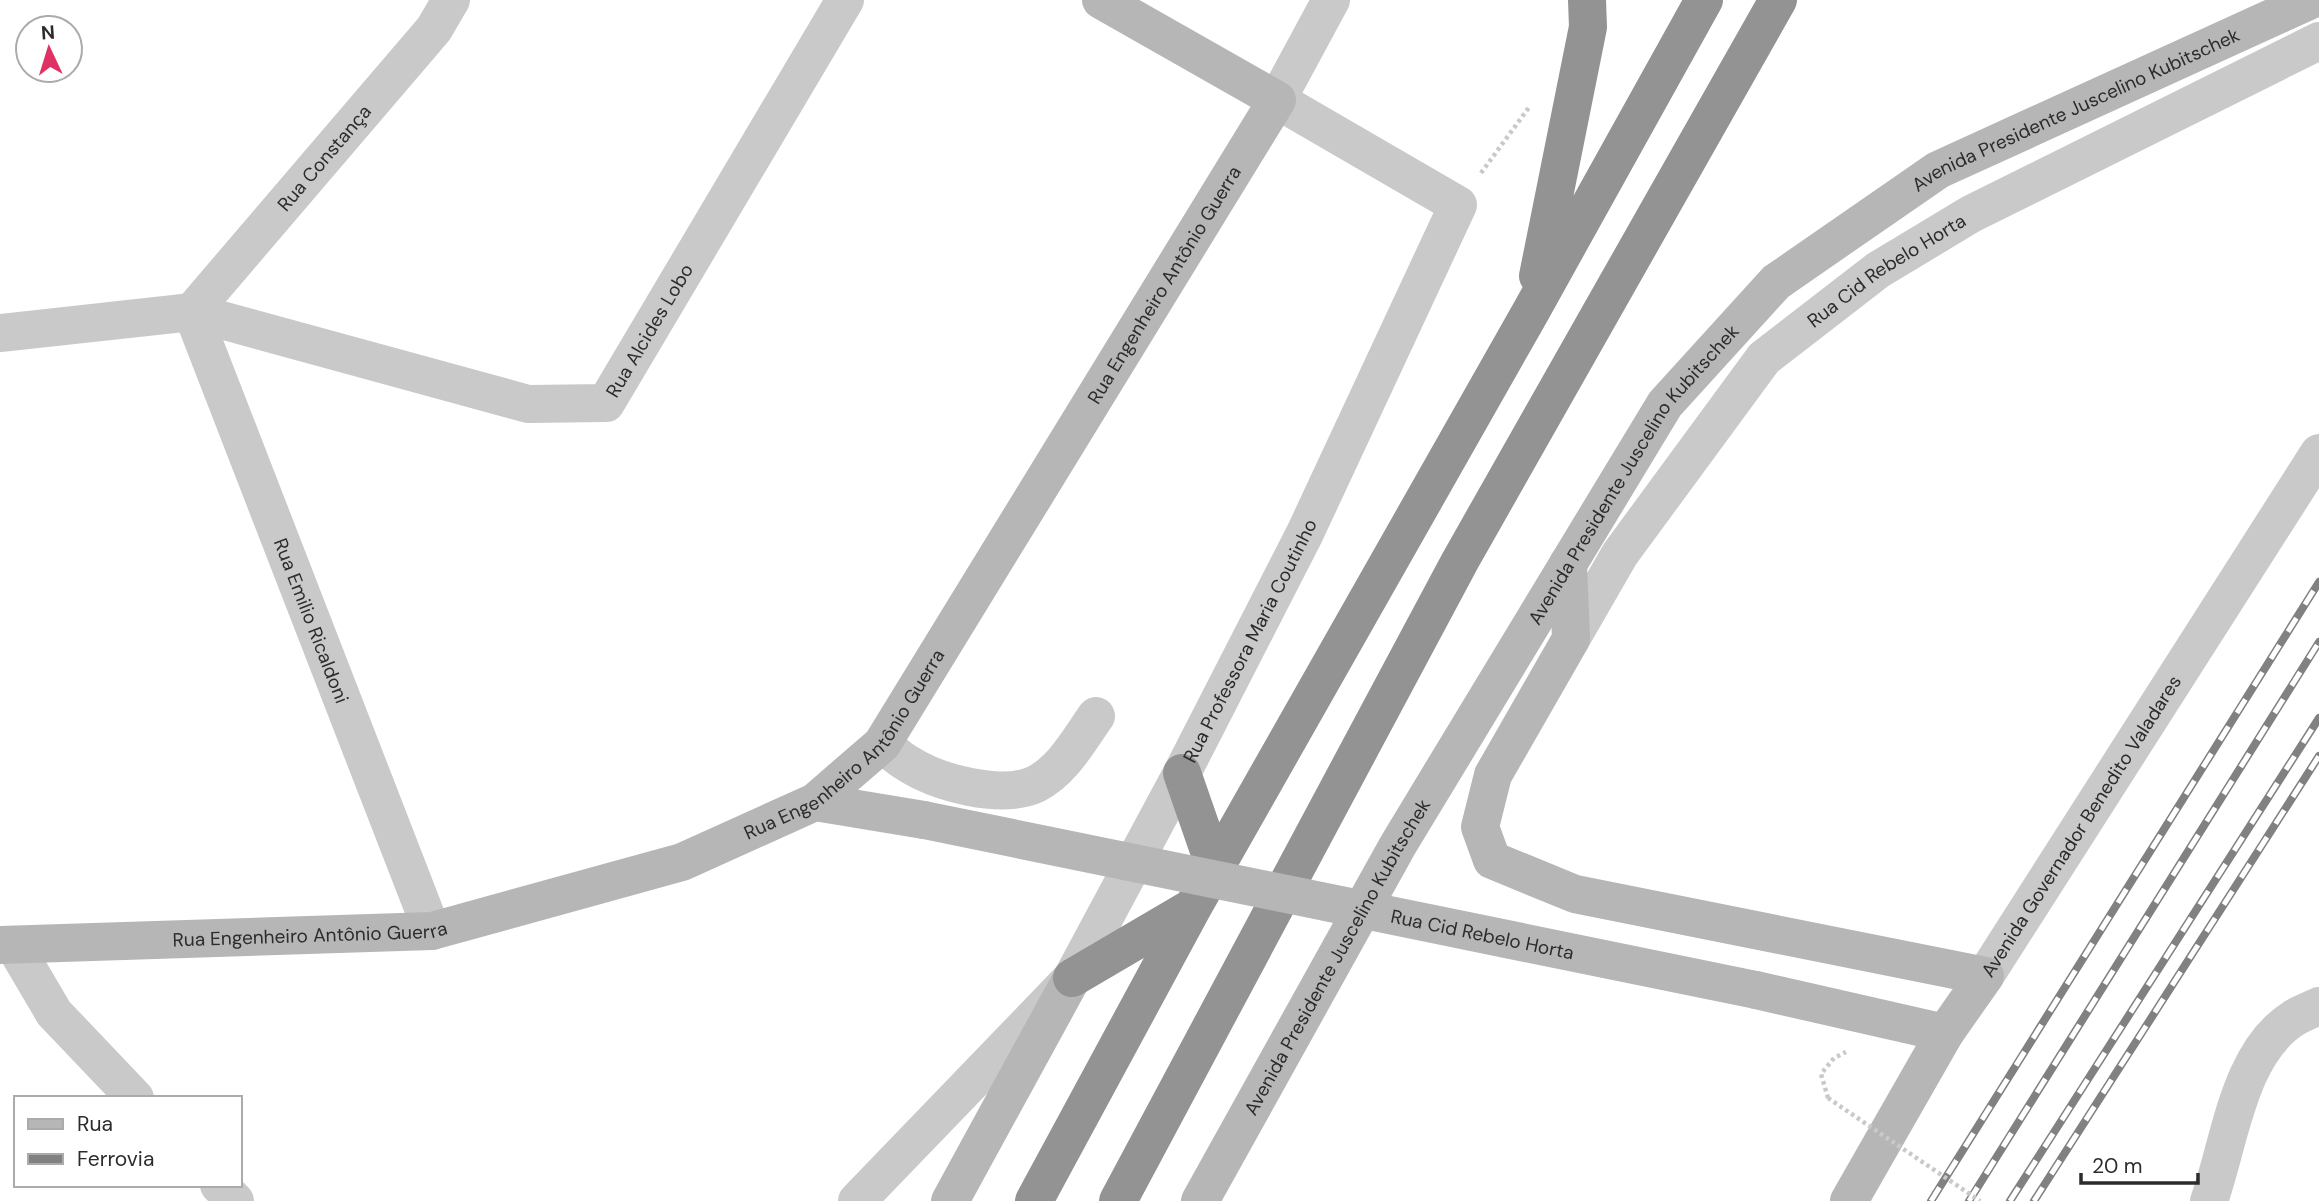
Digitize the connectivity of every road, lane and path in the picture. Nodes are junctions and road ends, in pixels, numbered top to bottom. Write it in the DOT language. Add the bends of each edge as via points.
graph roads {
  1 [pos="451,0"];
  2 [pos="845,0"];
  3 [pos="1101,0"];
  4 [pos="1331,0"];
  5 [pos="1587,0"];
  6 [pos="1704,0"];
  7 [pos="1778,0"];
  8 [pos="2311,0"];
  9 [pos="2319,41"];
  10 [pos="2161,67"];
  11 [pos="2268,67"];
  12 [pos="1277,100"];
  13 [pos="1531,104"];
  14 [pos="1458,205"];
  15 [pos="192,312"];
  16 [pos="1531,313"];
  17 [pos="4,328"];
  18 [pos="2319,453"];
  19 [pos="1568,564"];
  20 [pos="1571,639"];
  21 [pos="1096,716"];
  22 [pos="882,744"];
  23 [pos="1182,773"];
  24 [pos="815,802"];
  25 [pos="1215,868"];
  26 [pos="1193,907"];
  27 [pos="432,931"];
  28 [pos="7,945"];
  29 [pos="1985,976"];
  30 [pos="1072,978"];
  31 [pos="2319,1006"];
  32 [pos="1945,1033"];
  33 [pos="1851,1049"];
  34 [pos="133,1096"];
  35 [pos="1860,1107"];
  36 [pos="1853,1118"];
  37 [pos="216,1187"];
  38 [pos="220,1187"];
  39 [pos="202,1201"];
  40 [pos="235,1201"];
  41 [pos="857,1201"];
  42 [pos="950,1201"];
  43 [pos="1034,1201"];
  44 [pos="1118,1201"];
  45 [pos="1200,1201"];
  46 [pos="1849,1201"];
  47 [pos="1980,1201"];
  48 [pos="2209,1201"];
  1 -- 15 [label="street, Rua Constança" via="434,29"];
  2 -- 15 [label="street, Rua Alcides Lobo" via="606,403 528,404"];
  3 -- 12 [label="street"];
  4 -- 12 [label="street, Rua Engenheiro Antônio Guerra"];
  5 -- 16 [label="highway" via="1588,27"];
  6 -- 16 [label="highway"];
  7 -- 44 [label="highway" via="1460,561"];
  8 -- 10 [label="street, Avenida Presidente Juscelino Kubitschek"];
  9 -- 11 [label="street, Rua Cid Rebelo Horta"];
  10 -- 11 [label="street"];
  10 -- 19 [label="street, Avenida Presidente Juscelino Kubitschek" via="1938,170 1776,282 1665,404"];
  11 -- 20 [label="street, Rua Cid Rebelo Horta" via="1971,214 1878,270 1764,358 1620,554"];
  12 -- 14 [label="street"];
  12 -- 22 [label="street, Rua Engenheiro Antônio Guerra"];
  13 -- 14 [label="path"];
  14 -- 23 [label="street, Rua Professora Maria Coutinho" via="1305,533"];
  15 -- 17 [label="street"];
  15 -- 27 [label="street, Rua Emilio Ricaldoni"];
  16 -- 25 [label="highway"];
  18 -- 29 [label="street, Avenida Governador Benedito Valadares"];
  19 -- 20 [label="street"];
  19 -- 45 [label="street, Avenida Presidente Juscelino Kubitschek" via="1398,845"];
  20 -- 29 [label="street, Rua Cid Rebelo Horta" via="1493,775 1480,827 1492,860 1575,894"];
  21 -- 22 [label="street" via="1059,767 1035,784 997,792 944,781 908,764"];
  22 -- 24 [label="street, Rua Engenheiro Antônio Guerra"];
  23 -- 25 [label="highway"];
  23 -- 30 [label="street, Rua Professora Maria Coutinho"];
  24 -- 27 [label="street, Rua Engenheiro Antônio Guerra" via="682,862"];
  24 -- 32 [label="street, Rua Cid Rebelo Horta, bridge" via="924,820 1756,990"];
  25 -- 26 [label="highway"];
  26 -- 30 [label="highway"];
  26 -- 43 [label="highway"];
  27 -- 28 [label="street, Rua Engenheiro Antônio Guerra"];
  28 -- 34 [label="street" via="54,1013"];
  29 -- 32 [label="street, Avenida Governador Benedito Valadares"];
  30 -- 41 [label="street, Rua Professora Maria Coutinho"];
  30 -- 42 [label="street"];
  31 -- 48 [label="street" via="2293,1018 2265,1045 2246,1077"];
  32 -- 46 [label="street, Avenida Governador Benedito Valadares"];
  33 -- 47 [label="path, bridge" via="1834,1058 1821,1074 1828,1098"];
  35 -- 36 [label="path, bridge"];
  37 -- 39 [label="street"];
  38 -- 40 [label="street"];
}
